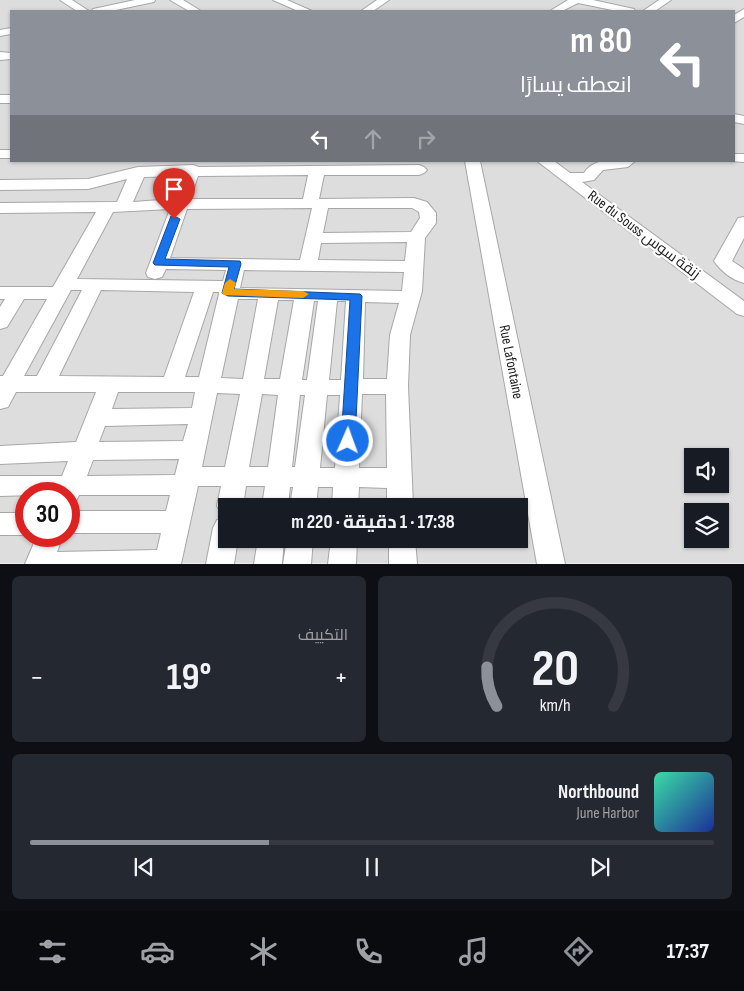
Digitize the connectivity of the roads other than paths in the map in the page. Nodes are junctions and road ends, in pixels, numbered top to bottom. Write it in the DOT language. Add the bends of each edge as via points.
graph roads {
  1 [pos="65,0"];
  2 [pos="150,0"];
  3 [pos="175,0"];
  4 [pos="280,0"];
  5 [pos="384,0"];
  6 [pos="577,0"];
  7 [pos="666,0"];
  8 [pos="82,10"];
  9 [pos="102,10"];
  10 [pos="194,10"];
  11 [pos="305,10"];
  12 [pos="368,10"];
  13 [pos="557,10"];
  14 [pos="625,10"];
  15 [pos="650,10"];
  16 [pos="472,162"];
  17 [pos="545,162"];
  18 [pos="627,162"];
  19 [pos="193,170"];
  20 [pos="316,170"];
  21 [pos="419,170"];
  22 [pos="138,172"];
  23 [pos="568,178"];
  24 [pos="0,185"];
  25 [pos="315,203"];
  26 [pos="180,204"];
  27 [pos="115,207"];
  28 [pos="0,208"];
  29 [pos="744,222"];
  30 [pos="416,237"];
  31 [pos="314,238"];
  32 [pos="159,263"];
  33 [pos="236,264"];
  34 [pos="308,265"];
  35 [pos="414,267"];
  36 [pos="744,277"];
  37 [pos="95,284"];
  38 [pos="150,286"];
  39 [pos="206,287"];
  40 [pos="61,288"];
  41 [pos="228,290"];
  42 [pos="9,293"];
  43 [pos="269,294"];
  44 [pos="305,294"];
  45 [pos="328,296"];
  46 [pos="356,296"];
  47 [pos="409,297"];
  48 [pos="744,310"];
  49 [pos="0,323"];
  50 [pos="45,383"];
  51 [pos="172,384"];
  52 [pos="110,385"];
  53 [pos="206,386"];
  54 [pos="252,386"];
  55 [pos="350,386"];
  56 [pos="396,386"];
  57 [pos="290,387"];
  58 [pos="316,388"];
  59 [pos="3,390"];
  60 [pos="200,416"];
  61 [pos="96,418"];
  62 [pos="192,450"];
  63 [pos="83,451"];
  64 [pos="0,455"];
  65 [pos="236,477"];
  66 [pos="279,478"];
  67 [pos="306,478"];
  68 [pos="346,478"];
  69 [pos="399,478"];
  70 [pos="186,480"];
  71 [pos="72,482"];
  72 [pos="0,486"];
  73 [pos="15,487"];
  74 [pos="80,489"];
  75 [pos="232,498"];
  76 [pos="276,498"];
  77 [pos="304,498"];
  78 [pos="345,498"];
  79 [pos="400,498"];
  80 [pos="80,522"];
  81 [pos="176,522"];
  82 [pos="0,524"];
  83 [pos="15,524"];
  84 [pos="46,547"];
  85 [pos="223,548"];
  86 [pos="270,548"];
  87 [pos="299,548"];
  88 [pos="343,548"];
  89 [pos="402,548"];
  90 [pos="167,563"];
  91 [pos="220,564"];
  92 [pos="268,564"];
  93 [pos="297,564"];
  94 [pos="342,564"];
  95 [pos="403,564"];
  96 [pos="550,564"];
  1 -- 8 [label="street"];
  2 -- 9 [label="street"];
  3 -- 10 [label="street"];
  4 -- 11 [label="street"];
  5 -- 12 [label="street"];
  6 -- 13 [label="street"];
  6 -- 14 [label="street"];
  7 -- 15 [label="street"];
  16 -- 96 [label="street, Rue Lafontaine"];
  17 -- 23 [label="street, Rue du Souss زنقة سوس"];
  18 -- 23 [label="street" via="621,166 599,165 589,177"];
  19 -- 20 [label="street"];
  19 -- 22 [label="street"];
  19 -- 26 [label="street"];
  20 -- 21 [label="street"];
  20 -- 25 [label="street"];
  22 -- 24 [label="street" via="88,184"];
  22 -- 27 [label="street"];
  23 -- 48 [label="street, Rue du Souss زنقة سوس"];
  25 -- 26 [label="street"];
  25 -- 30 [label="street" via="420,205 428,211 429,217"];
  25 -- 31 [label="street"];
  26 -- 27 [label="street"];
  26 -- 32 [label="street"];
  27 -- 28 [label="street"];
  27 -- 40 [label="street"];
  29 -- 36 [label="street" via="723,259 726,265"];
  30 -- 31 [label="street"];
  30 -- 35 [label="street"];
  31 -- 34 [label="street"];
  32 -- 33 [label="street"];
  32 -- 38 [label="street"];
  33 -- 34 [label="street"];
  33 -- 41 [label="street"];
  34 -- 35 [label="street"];
  35 -- 47 [label="street"];
  37 -- 38 [label="street"];
  37 -- 40 [label="street"];
  37 -- 50 [label="street"];
  38 -- 39 [label="street"];
  39 -- 41 [label="street"];
  39 -- 51 [label="street"];
  40 -- 42 [label="street"];
  40 -- 59 [label="street"];
  41 -- 43 [label="street"];
  41 -- 53 [label="street"];
  42 -- 49 [label="street"];
  43 -- 44 [label="street"];
  43 -- 54 [label="street"];
  44 -- 45 [label="street"];
  44 -- 57 [label="street"];
  45 -- 46 [label="street"];
  45 -- 58 [label="street"];
  46 -- 47 [label="street"];
  46 -- 55 [label="street"];
  47 -- 56 [label="street" via="400,335"];
  50 -- 52 [label="street"];
  50 -- 59 [label="street"];
  51 -- 52 [label="street"];
  51 -- 53 [label="street"];
  52 -- 61 [label="street"];
  53 -- 54 [label="street"];
  53 -- 60 [label="street"];
  54 -- 57 [label="street"];
  54 -- 65 [label="street"];
  55 -- 56 [label="street"];
  55 -- 58 [label="street"];
  55 -- 68 [label="street"];
  56 -- 69 [label="street"];
  57 -- 58 [label="street"];
  57 -- 66 [label="street"];
  58 -- 67 [label="street"];
  60 -- 61 [label="street"];
  60 -- 62 [label="street"];
  61 -- 63 [label="street"];
  62 -- 63 [label="street"];
  62 -- 70 [label="street"];
  63 -- 64 [label="street"];
  63 -- 71 [label="street"];
  65 -- 66 [label="street"];
  65 -- 70 [label="street"];
  65 -- 75 [label="street"];
  66 -- 67 [label="street"];
  66 -- 76 [label="street"];
  67 -- 68 [label="street"];
  67 -- 77 [label="street"];
  68 -- 69 [label="street"];
  68 -- 78 [label="street"];
  69 -- 79 [label="street"];
  70 -- 74 [label="street"];
  70 -- 81 [label="street"];
  72 -- 73 [label="street"];
  80 -- 81 [label="street"];
  81 -- 90 [label="street"];
  82 -- 83 [label="street"];
  84 -- 90 [label="street" via="39,564"];
  85 -- 91 [label="street"];
  86 -- 92 [label="street"];
  87 -- 93 [label="street"];
  88 -- 94 [label="street"];
  89 -- 95 [label="street"];
}
